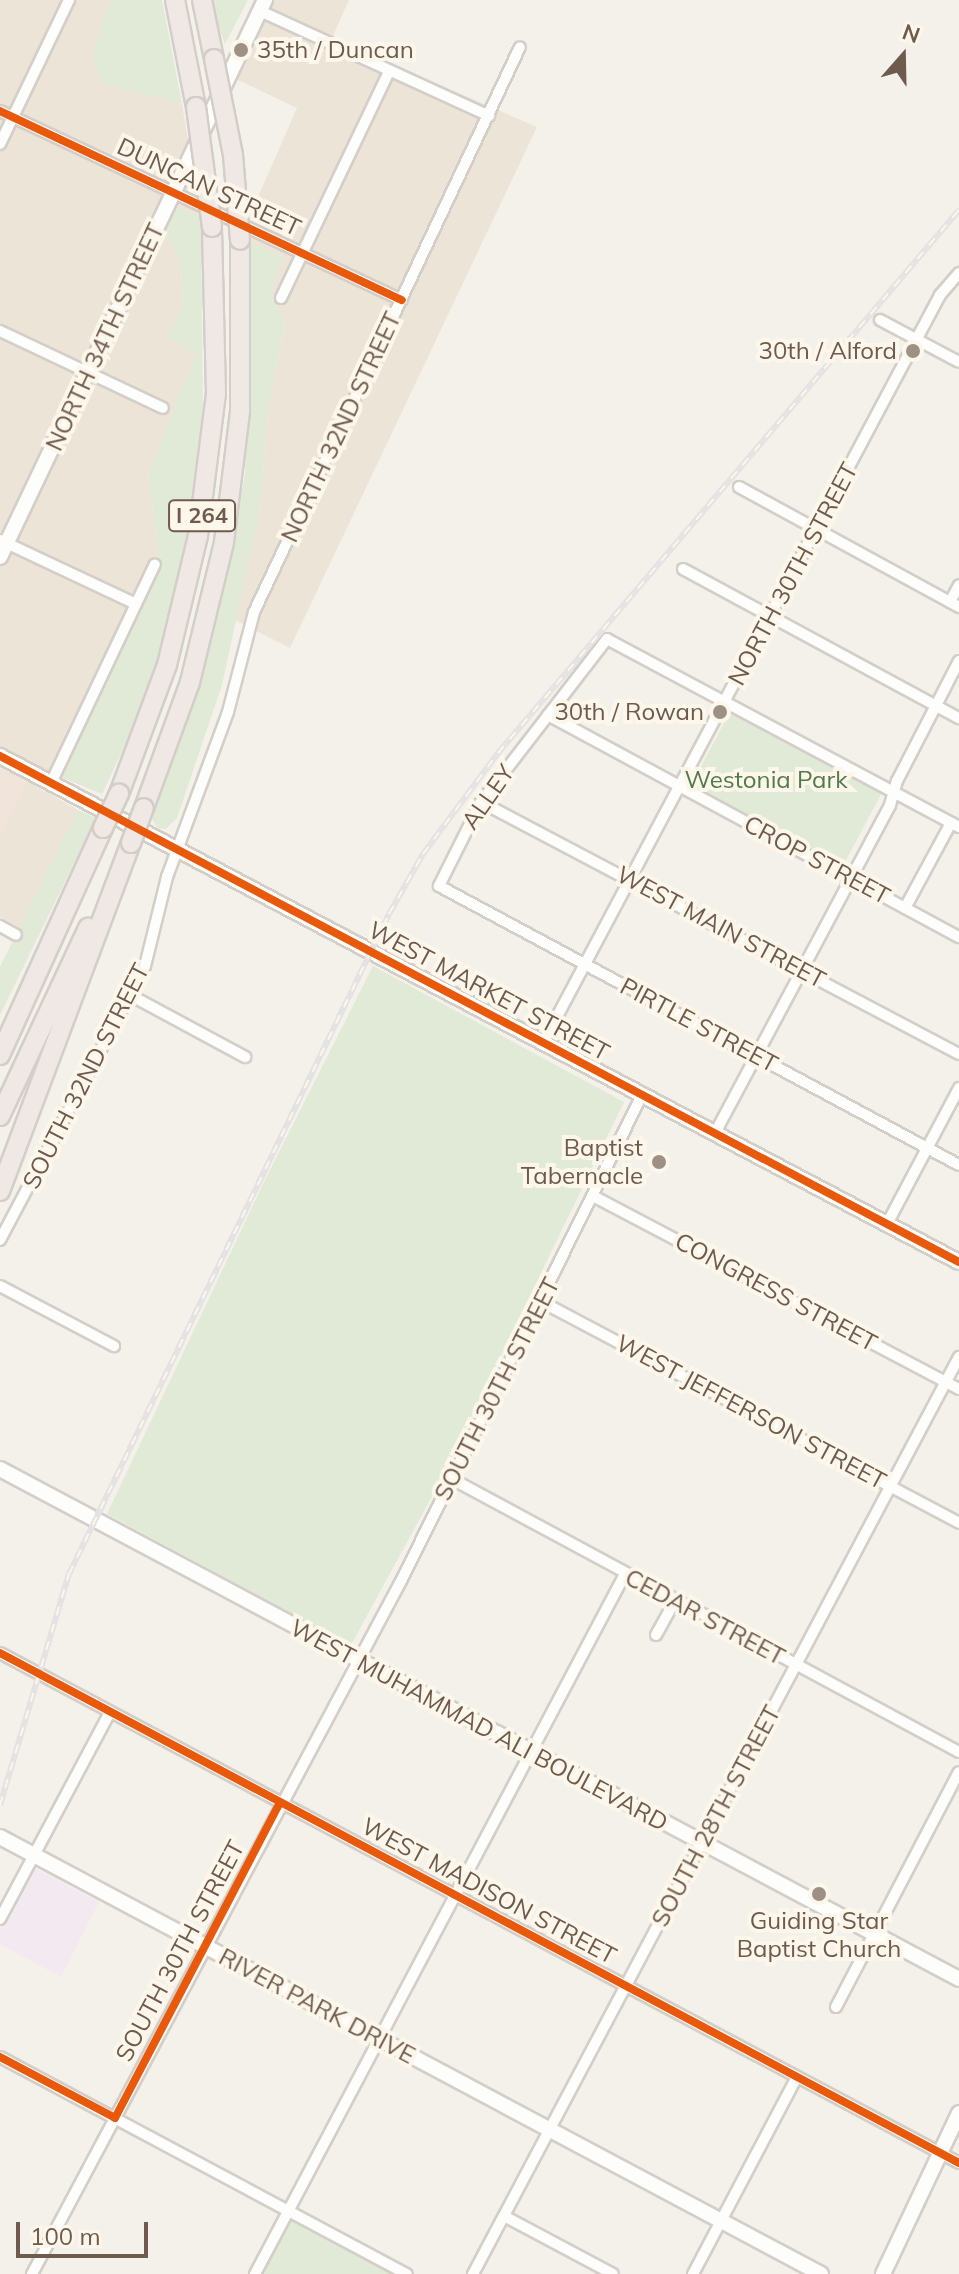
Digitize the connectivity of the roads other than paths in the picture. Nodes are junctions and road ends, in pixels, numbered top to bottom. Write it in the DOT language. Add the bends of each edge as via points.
graph roads {
  1 [pos="69,0"];
  2 [pos="175,0"];
  3 [pos="202,0"];
  4 [pos="263,6"];
  5 [pos="520,47"];
  6 [pos="389,72"];
  7 [pos="0,111"];
  8 [pos="489,116"];
  9 [pos="13,117"];
  10 [pos="0,144"];
  11 [pos="174,192"];
  12 [pos="302,253"];
  13 [pos="959,273"];
  14 [pos="281,298"];
  15 [pos="402,300"];
  16 [pos="880,320"];
  17 [pos="0,331"];
  18 [pos="918,341"];
  19 [pos="959,362"];
  20 [pos="89,372"];
  21 [pos="163,408"];
  22 [pos="739,487"];
  23 [pos="816,531"];
  24 [pos="4,541"];
  25 [pos="0,557"];
  26 [pos="155,564"];
  27 [pos="683,569"];
  28 [pos="959,585"];
  29 [pos="136,604"];
  30 [pos="955,605"];
  31 [pos="771,616"];
  32 [pos="246,634"];
  33 [pos="959,661"];
  34 [pos="725,702"];
  35 [pos="935,705"];
  36 [pos="548,715"];
  37 [pos="959,718"];
  38 [pos="0,756"];
  39 [pos="51,783"];
  40 [pos="680,787"];
  41 [pos="894,793"];
  42 [pos="481,802"];
  43 [pos="955,825"];
  44 [pos="131,843"];
  45 [pos="177,850"];
  46 [pos="631,878"];
  47 [pos="851,879"];
  48 [pos="439,886"];
  49 [pos="905,908"];
  50 [pos="0,926"];
  51 [pos="16,935"];
  52 [pos="959,937"];
  53 [pos="42,964"];
  54 [pos="585,964"];
  55 [pos="802,970"];
  56 [pos="130,995"];
  57 [pos="0,1037"];
  58 [pos="543,1043"];
  59 [pos="959,1054"];
  60 [pos="0,1055"];
  61 [pos="756,1056"];
  62 [pos="245,1057"];
  63 [pos="959,1088"];
  64 [pos="642,1095"];
  65 [pos="0,1116"];
  66 [pos="715,1133"];
  67 [pos="927,1148"];
  68 [pos="959,1165"];
  69 [pos="0,1191"];
  70 [pos="593,1196"];
  71 [pos="887,1224"];
  72 [pos="0,1240"];
  73 [pos="959,1262"];
  74 [pos="0,1286"];
  75 [pos="542,1302"];
  76 [pos="114,1346"];
  77 [pos="959,1357"];
  78 [pos="946,1382"];
  79 [pos="959,1389"];
  80 [pos="0,1469"];
  81 [pos="452,1479"];
  82 [pos="891,1487"];
  83 [pos="959,1523"];
  84 [pos="625,1574"];
  85 [pos="675,1601"];
  86 [pos="656,1635"];
  87 [pos="0,1653"];
  88 [pos="357,1659"];
  89 [pos="796,1665"];
  90 [pos="110,1712"];
  91 [pos="531,1752"];
  92 [pos="959,1752"];
  93 [pos="959,1772"];
  94 [pos="280,1802"];
  95 [pos="0,1837"];
  96 [pos="702,1843"];
  97 [pos="34,1855"];
  98 [pos="455,1895"];
  99 [pos="0,1919"];
  100 [pos="874,1934"];
  101 [pos="205,1946"];
  102 [pos="959,1979"];
  103 [pos="626,1986"];
  104 [pos="836,2007"];
  105 [pos="379,2040"];
  106 [pos="0,2057"];
  107 [pos="797,2077"];
  108 [pos="959,2113"];
  109 [pos="115,2118"];
  110 [pos="550,2130"];
  111 [pos="940,2153"];
  112 [pos="959,2163"];
  113 [pos="290,2210"];
  114 [pos="504,2216"];
  115 [pos="721,2221"];
  116 [pos="32,2274"];
  117 [pos="255,2274"];
  118 [pos="407,2274"];
  119 [pos="473,2274"];
  120 [pos="613,2274"];
  121 [pos="693,2274"];
  122 [pos="821,2274"];
  123 [pos="883,2274"];
  1 -- 9 [label="street"];
  2 -- 53 [label="highway, I 264, bridge" via="212,227 216,380 201,521 167,665 119,794"];
  3 -- 44 [label="highway, I 264, bridge" via="237,185 240,411 224,542 190,682"];
  4 -- 6 [label="street"];
  4 -- 11 [label="main road, NORTH 34TH STREET"];
  5 -- 8 [label="street, NORTH 32ND STREET"];
  6 -- 8 [label="street"];
  6 -- 12 [label="street"];
  7 -- 9 [label="street, DUNCAN STREET"];
  8 -- 15 [label="street, NORTH 32ND STREET"];
  9 -- 10 [label="street"];
  9 -- 11 [label="street, DUNCAN STREET"];
  11 -- 12 [label="street, DUNCAN STREET"];
  11 -- 20 [label="main road, NORTH 34TH STREET"];
  12 -- 14 [label="street"];
  12 -- 15 [label="street, DUNCAN STREET"];
  13 -- 18 [label="street, NORTH 30TH STREET" via="940,295"];
  15 -- 32 [label="street, NORTH 32ND STREET"];
  16 -- 18 [label="street"];
  17 -- 20 [label="street"];
  18 -- 19 [label="street"];
  18 -- 23 [label="street, NORTH 30TH STREET"];
  20 -- 21 [label="street"];
  20 -- 24 [label="main road, NORTH 34TH STREET"];
  22 -- 23 [label="street"];
  23 -- 30 [label="street"];
  23 -- 31 [label="street, NORTH 30TH STREET"];
  24 -- 25 [label="main road, NORTH 34TH STREET"];
  24 -- 29 [label="street"];
  26 -- 29 [label="street"];
  27 -- 31 [label="street"];
  28 -- 30 [label="street"];
  29 -- 39 [label="street"];
  31 -- 34 [label="street, NORTH 30TH STREET"];
  31 -- 35 [label="street"];
  32 -- 45 [label="street, SOUTH 32ND STREET" via="228,712"];
  33 -- 35 [label="street"];
  34 -- 36 [label="street, ALLEY" via="607,639"];
  34 -- 40 [label="street, NORTH 30TH STREET"];
  34 -- 41 [label="street"];
  35 -- 37 [label="street"];
  35 -- 41 [label="street"];
  36 -- 40 [label="street, CROP STREET"];
  36 -- 42 [label="street, ALLEY"];
  38 -- 39 [label="main road, WEST MARKET STREET"];
  39 -- 45 [label="main road, WEST MARKET STREET"];
  40 -- 46 [label="street, NORTH 30TH STREET"];
  40 -- 47 [label="street, CROP STREET"];
  41 -- 43 [label="street"];
  41 -- 47 [label="street"];
  42 -- 46 [label="street, WEST MAIN STREET"];
  42 -- 48 [label="street, ALLEY"];
  43 -- 49 [label="street"];
  44 -- 65 [label="highway, I 264"];
  44 -- 69 [label="highway"];
  45 -- 56 [label="street, SOUTH 32ND STREET" via="145,966"];
  45 -- 58 [label="main road, WEST MARKET STREET"];
  46 -- 54 [label="street"];
  46 -- 55 [label="street, WEST MAIN STREET"];
  47 -- 49 [label="street, CROP STREET"];
  47 -- 55 [label="street"];
  48 -- 54 [label="street, PIRTLE STREET"];
  49 -- 52 [label="street, CROP STREET"];
  50 -- 51 [label="street"];
  53 -- 57 [label="highway"];
  53 -- 60 [label="highway, I 264"];
  54 -- 58 [label="street"];
  54 -- 61 [label="street, PIRTLE STREET"];
  55 -- 59 [label="street, WEST MAIN STREET"];
  55 -- 61 [label="street"];
  56 -- 62 [label="street"];
  56 -- 72 [label="street, SOUTH 32ND STREET"];
  58 -- 64 [label="main road, WEST MARKET STREET"];
  61 -- 66 [label="street"];
  61 -- 67 [label="street, PIRTLE STREET"];
  63 -- 67 [label="street"];
  64 -- 66 [label="main road, WEST MARKET STREET"];
  64 -- 70 [label="street, SOUTH 30TH STREET"];
  66 -- 71 [label="main road, WEST MARKET STREET"];
  67 -- 68 [label="street, PIRTLE STREET"];
  67 -- 71 [label="street"];
  70 -- 75 [label="street, SOUTH 30TH STREET"];
  70 -- 78 [label="street, CONGRESS STREET"];
  71 -- 73 [label="main road, WEST MARKET STREET"];
  74 -- 76 [label="street"];
  75 -- 81 [label="street, SOUTH 30TH STREET"];
  75 -- 82 [label="street, WEST JEFFERSON STREET"];
  77 -- 78 [label="street, SOUTH 28TH STREET"];
  78 -- 79 [label="street, CONGRESS STREET"];
  78 -- 82 [label="street, SOUTH 28TH STREET"];
  80 -- 88 [label="main road, WEST MUHAMMAD ALI BOULEVARD"];
  81 -- 84 [label="street, CEDAR STREET"];
  81 -- 88 [label="street, SOUTH 30TH STREET"];
  82 -- 83 [label="street, WEST JEFFERSON STREET"];
  82 -- 89 [label="street, SOUTH 28TH STREET"];
  84 -- 85 [label="street, CEDAR STREET"];
  84 -- 91 [label="street"];
  85 -- 86 [label="street"];
  85 -- 89 [label="street, CEDAR STREET"];
  87 -- 90 [label="street, WEST MADISON STREET"];
  88 -- 91 [label="main road, WEST MUHAMMAD ALI BOULEVARD"];
  88 -- 94 [label="street, SOUTH 30TH STREET"];
  89 -- 92 [label="street, CEDAR STREET"];
  89 -- 96 [label="street, SOUTH 28TH STREET"];
  90 -- 94 [label="street, WEST MADISON STREET"];
  90 -- 97 [label="street"];
  91 -- 96 [label="main road, WEST MUHAMMAD ALI BOULEVARD"];
  91 -- 98 [label="street"];
  93 -- 100 [label="street"];
  94 -- 98 [label="street, WEST MADISON STREET"];
  94 -- 101 [label="street, SOUTH 30TH STREET"];
  95 -- 97 [label="main road, RIVER PARK DRIVE"];
  96 -- 100 [label="main road, WEST MUHAMMAD ALI BOULEVARD"];
  96 -- 103 [label="street, SOUTH 28TH STREET"];
  97 -- 99 [label="street"];
  97 -- 101 [label="main road, RIVER PARK DRIVE"];
  98 -- 103 [label="street, WEST MADISON STREET"];
  98 -- 105 [label="street"];
  100 -- 102 [label="main road, WEST MUHAMMAD ALI BOULEVARD"];
  100 -- 104 [label="street"];
  101 -- 105 [label="main road, RIVER PARK DRIVE"];
  101 -- 109 [label="street, SOUTH 30TH STREET"];
  103 -- 107 [label="street, WEST MADISON STREET"];
  103 -- 110 [label="street, SOUTH 28TH STREET"];
  105 -- 110 [label="main road, RIVER PARK DRIVE"];
  105 -- 113 [label="street"];
  106 -- 109 [label="street"];
  107 -- 111 [label="street, WEST MADISON STREET"];
  107 -- 115 [label="street"];
  108 -- 111 [label="main road"];
  109 -- 113 [label="street"];
  109 -- 116 [label="street, SOUTH 30TH STREET"];
  110 -- 114 [label="street, SOUTH 28TH STREET"];
  110 -- 115 [label="main road, RIVER PARK DRIVE"];
  111 -- 112 [label="street, WEST MADISON STREET"];
  111 -- 123 [label="main road"];
  113 -- 117 [label="street"];
  113 -- 118 [label="street"];
  114 -- 119 [label="street, SOUTH 28TH STREET"];
  114 -- 120 [label="street"];
  115 -- 121 [label="street"];
  115 -- 122 [label="main road, RIVER PARK DRIVE"];
}
